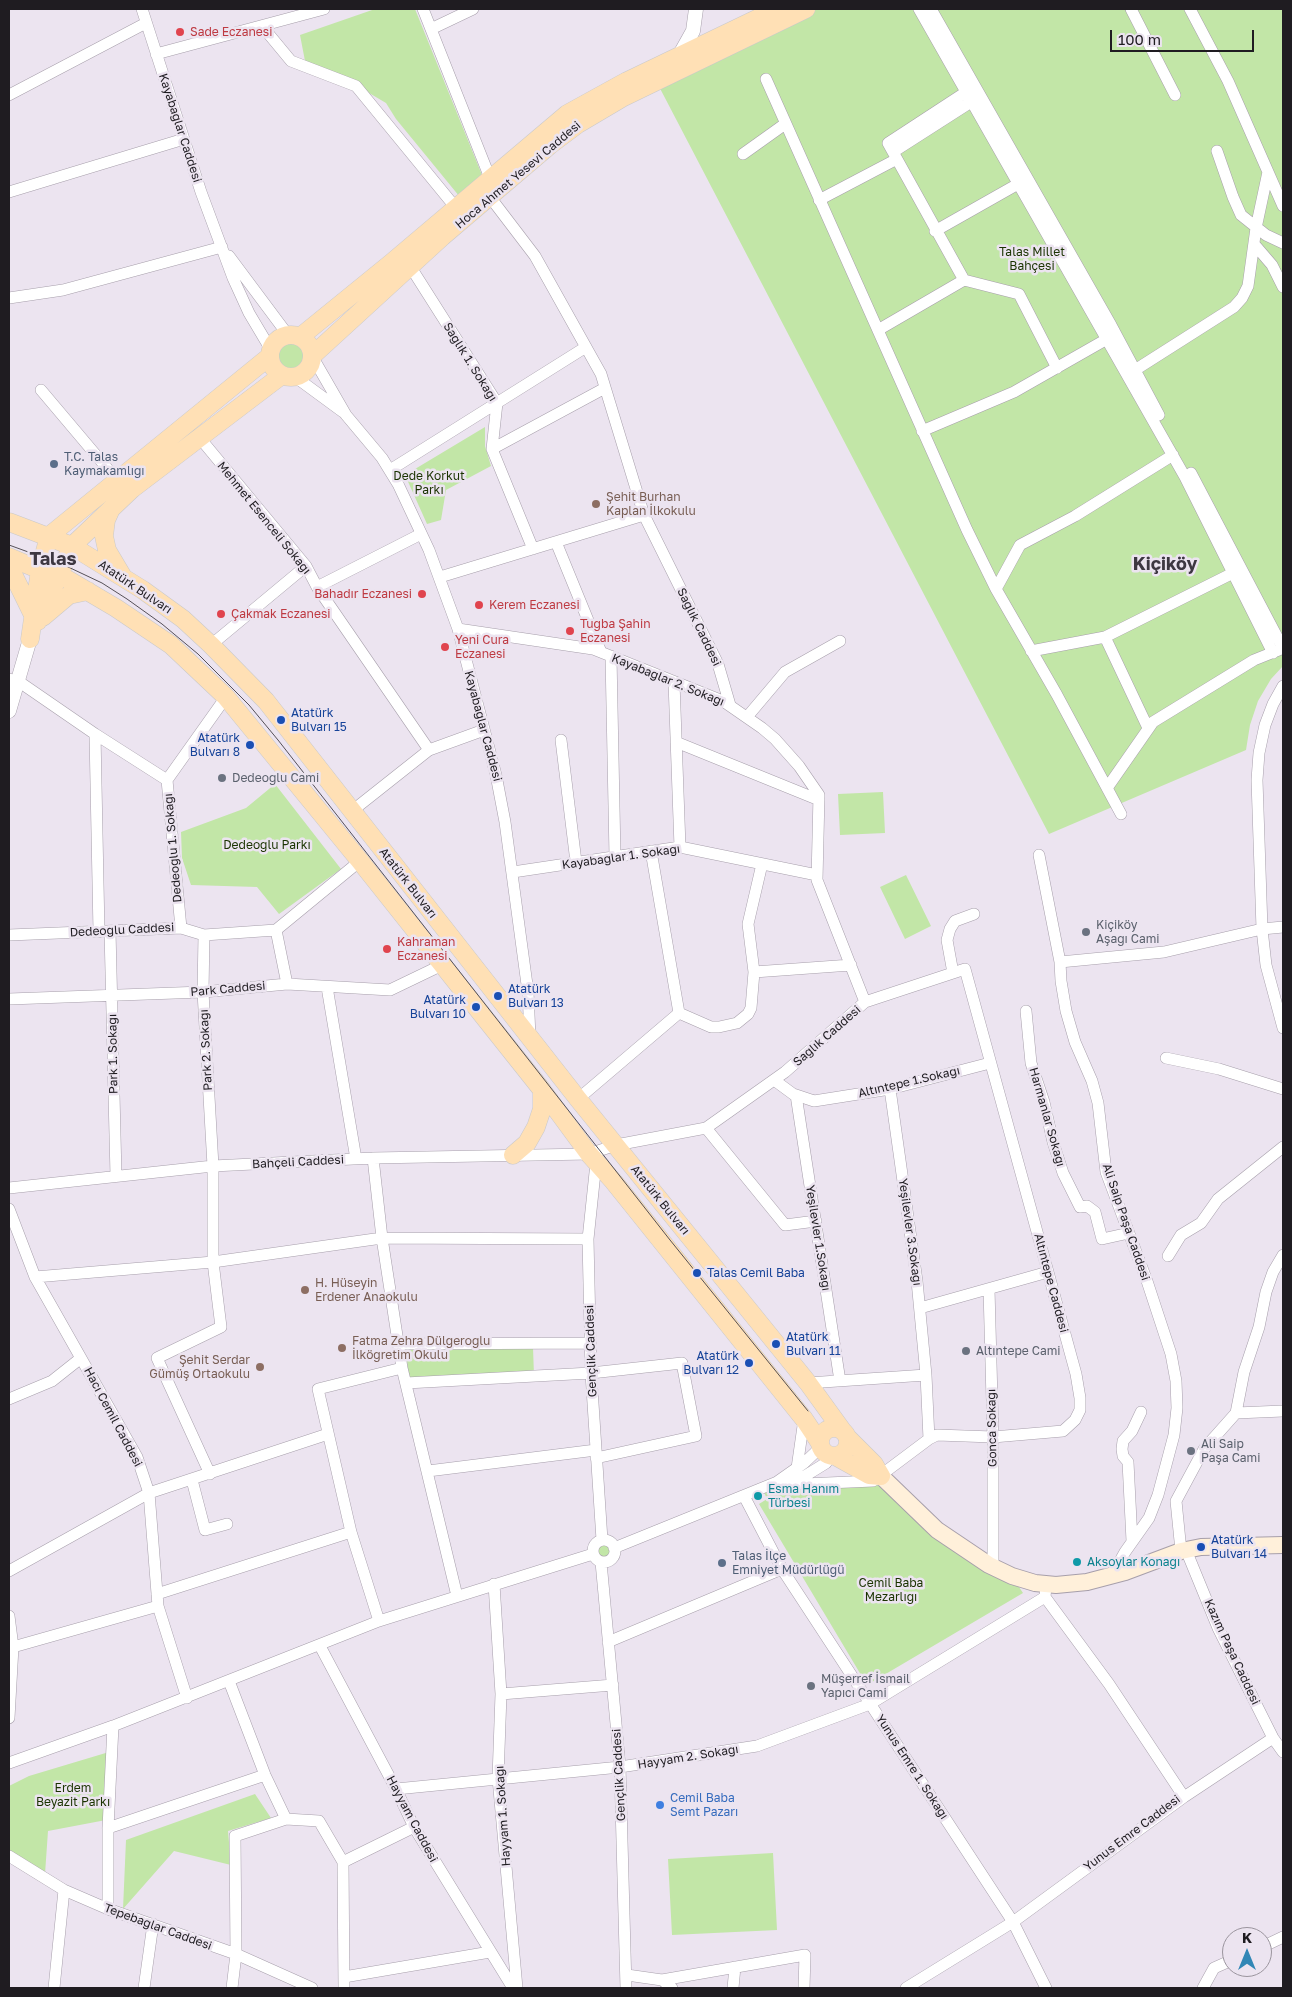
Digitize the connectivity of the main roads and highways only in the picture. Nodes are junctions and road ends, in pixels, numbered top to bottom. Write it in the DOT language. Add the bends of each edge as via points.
graph roads {
  1 [pos="774,9"];
  2 [pos="806,9"];
  3 [pos="294,336"];
  4 [pos="271,353"];
  5 [pos="312,356"];
  6 [pos="288,376"];
  7 [pos="97,497"];
  8 [pos="111,508"];
  9 [pos="13,523"];
  10 [pos="49,536"];
  11 [pos="72,546"];
  12 [pos="9,556"];
  13 [pos="9,566"];
  14 [pos="40,570"];
  15 [pos="60,575"];
  16 [pos="125,580"];
  17 [pos="88,591"];
  18 [pos="36,618"];
  19 [pos="30,639"];
  20 [pos="542,1090"];
  21 [pos="513,1155"];
  22 [pos="845,1433"];
  23 [pos="826,1450"];
  24 [pos="881,1476"];
  25 [pos="1283,1545"];
  1 -- 3 [label="main road, Hoca Ahmet Yesevi Caddesi" via="583,104"];
  2 -- 5 [label="main road, Hoca Ahmet Yesevi Caddesi" via="592,114 490,196"];
  3 -- 4 [label="main road" via="277,340"];
  3 -- 5 [label="main road" via="309,345"];
  4 -- 6 [label="main road" via="273,367"];
  4 -- 7 [label="main road"];
  5 -- 6 [label="main road" via="300,375"];
  6 -- 8 [label="main road" via="198,437"];
  7 -- 9 [label="main road" via="40,524"];
  7 -- 10 [label="main road"];
  8 -- 11 [label="main road"];
  8 -- 16 [label="main road" via="104,536 107,550"];
  9 -- 10 [label="main road, Atatürk Bulvarı"];
  10 -- 11 [label="main road, Atatürk Bulvarı"];
  10 -- 14 [label="main road"];
  11 -- 15 [label="main road"];
  11 -- 16 [label="main road, Atatürk Bulvarı"];
  12 -- 14 [label="main road, Atatürk Bulvarı"];
  13 -- 18 [label="main road"];
  14 -- 15 [label="main road, Atatürk Bulvarı"];
  14 -- 18 [label="main road"];
  15 -- 17 [label="main road, Atatürk Bulvarı"];
  15 -- 18 [label="main road"];
  16 -- 22 [label="main road, Atatürk Bulvarı" via="183,619 266,701"];
  17 -- 18 [label="main road" via="69,596"];
  17 -- 20 [label="main road, Atatürk Bulvarı" via="171,645 226,697"];
  18 -- 19 [label="main road"];
  20 -- 21 [label="main road" via="542,1109 536,1127 527,1143"];
  20 -- 23 [label="main road, Atatürk Bulvarı" via="592,1159 614,1182"];
  22 -- 23 [label="main road" via="846,1450"];
  22 -- 23 [label="main road" via="835,1428 827,1430 822,1435"];
  22 -- 24 [label="main road, Atatürk Bulvarı"];
  23 -- 24 [label="main road, Atatürk Bulvarı" via="869,1475"];
  24 -- 25 [label="main road, Atatürk Bulvarı" via="937,1530 993,1567 1045,1591 1112,1575 1184,1550 1211,1546"];
}
